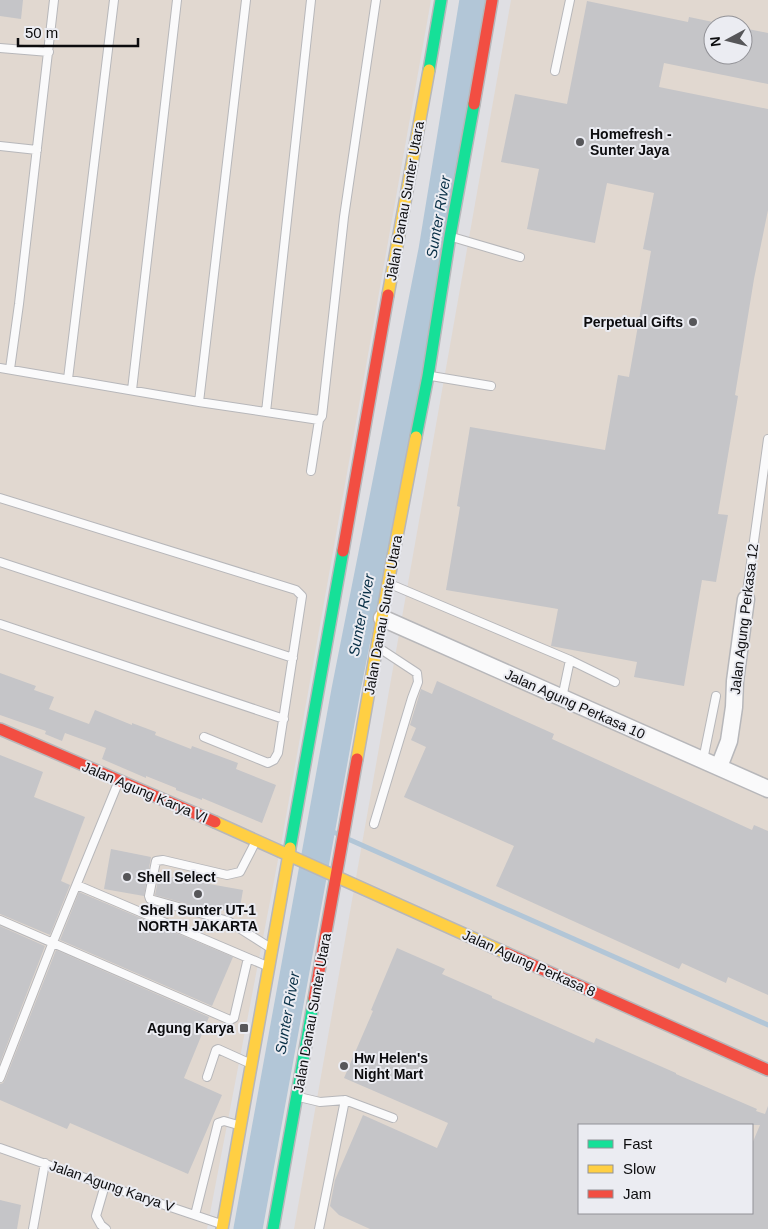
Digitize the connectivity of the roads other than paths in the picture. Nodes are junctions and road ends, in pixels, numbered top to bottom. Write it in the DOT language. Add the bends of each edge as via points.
graph roads {
  1 [pos="54,0"];
  2 [pos="114,0"];
  3 [pos="177,0"];
  4 [pos="246,0"];
  5 [pos="312,0"];
  6 [pos="376,0"];
  7 [pos="441,0"];
  8 [pos="492,0"];
  9 [pos="570,0"];
  10 [pos="0,48"];
  11 [pos="48,52"];
  12 [pos="555,71"];
  13 [pos="0,146"];
  14 [pos="37,150"];
  15 [pos="450,236"];
  16 [pos="520,257"];
  17 [pos="0,368"];
  18 [pos="10,369"];
  19 [pos="428,376"];
  20 [pos="68,379"];
  21 [pos="491,386"];
  22 [pos="132,390"];
  23 [pos="199,402"];
  24 [pos="266,412"];
  25 [pos="319,420"];
  26 [pos="768,439"];
  27 [pos="310,471"];
  28 [pos="0,498"];
  29 [pos="0,562"];
  30 [pos="388,583"];
  31 [pos="746,599"];
  32 [pos="382,618"];
  33 [pos="0,624"];
  34 [pos="377,647"];
  35 [pos="293,658"];
  36 [pos="570,660"];
  37 [pos="615,682"];
  38 [pos="716,696"];
  39 [pos="562,698"];
  40 [pos="284,719"];
  41 [pos="0,730"];
  42 [pos="204,737"];
  43 [pos="702,760"];
  44 [pos="719,767"];
  45 [pos="119,781"];
  46 [pos="768,789"];
  47 [pos="374,824"];
  48 [pos="257,840"];
  49 [pos="294,857"];
  50 [pos="332,875"];
  51 [pos="77,885"];
  52 [pos="0,920"];
  53 [pos="53,942"];
  54 [pos="272,950"];
  55 [pos="248,958"];
  56 [pos="269,967"];
  57 [pos="252,1064"];
  58 [pos="768,1070"];
  59 [pos="0,1078"];
  60 [pos="207,1078"];
  61 [pos="297,1096"];
  62 [pos="345,1100"];
  63 [pos="393,1118"];
  64 [pos="241,1126"];
  65 [pos="0,1148"];
  66 [pos="45,1163"];
  67 [pos="105,1185"];
  68 [pos="195,1215"];
  69 [pos="223,1227"];
  70 [pos="33,1229"];
  71 [pos="106,1229"];
  72 [pos="273,1229"];
  73 [pos="319,1229"];
  1 -- 11 [label="lane"];
  2 -- 20 [label="lane"];
  3 -- 22 [label="lane"];
  4 -- 23 [label="lane"];
  5 -- 24 [label="lane"];
  6 -- 25 [label="lane" via="344,217"];
  7 -- 49 [label="main road, Jalan Danau Sunter Utara"];
  8 -- 15 [label="main road, Jalan Danau Sunter Utara"];
  9 -- 12 [label="lane"];
  10 -- 11 [label="lane"];
  11 -- 14 [label="lane"];
  13 -- 14 [label="lane"];
  14 -- 18 [label="lane"];
  15 -- 16 [label="lane"];
  15 -- 19 [label="main road, Jalan Danau Sunter Utara"];
  17 -- 18 [label="lane"];
  18 -- 20 [label="lane"];
  19 -- 21 [label="lane"];
  19 -- 30 [label="main road, Jalan Danau Sunter Utara"];
  20 -- 22 [label="lane"];
  22 -- 23 [label="lane"];
  23 -- 24 [label="lane"];
  24 -- 25 [label="lane"];
  25 -- 27 [label="lane"];
  26 -- 31 [label="lane, Jalan Agung Perkasa 12"];
  28 -- 35 [label="lane" via="296,590 302,596"];
  29 -- 35 [label="lane"];
  30 -- 32 [label="main road, Jalan Danau Sunter Utara"];
  30 -- 36 [label="lane"];
  31 -- 44 [label="street, Jalan Agung Perkasa 12" via="729,741"];
  32 -- 34 [label="main road, Jalan Danau Sunter Utara"];
  32 -- 39 [label="street, Jalan Agung Perkasa 10"];
  33 -- 40 [label="lane"];
  34 -- 47 [label="lane" via="416,673 418,682"];
  34 -- 50 [label="main road, Jalan Danau Sunter Utara" via="338,864"];
  35 -- 40 [label="lane"];
  36 -- 37 [label="lane"];
  36 -- 39 [label="lane"];
  38 -- 43 [label="lane"];
  39 -- 43 [label="street, Jalan Agung Perkasa 10"];
  40 -- 42 [label="lane" via="278,753 268,763"];
  41 -- 45 [label="main road, Jalan Agung Karya VI"];
  43 -- 44 [label="street, Jalan Agung Perkasa 10"];
  44 -- 46 [label="street, Jalan Agung Perkasa 10"];
  45 -- 48 [label="main road, Jalan Agung Karya VI"];
  45 -- 51 [label="lane"];
  48 -- 49 [label="main road, Jalan Agung Karya VI"];
  48 -- 54 [label="lane" via="240,872 234,874 156,861 149,896 150,899 228,921"];
  49 -- 50 [label="main road, Jalan Agung Perkasa 8"];
  49 -- 54 [label="main road, Jalan Danau Sunter Utara"];
  50 -- 58 [label="main road, Jalan Agung Perkasa 8"];
  50 -- 61 [label="main road, Jalan Danau Sunter Utara"];
  51 -- 53 [label="lane"];
  51 -- 55 [label="lane"];
  52 -- 53 [label="lane"];
  53 -- 55 [label="lane" via="233,1020"];
  53 -- 59 [label="lane"];
  54 -- 56 [label="main road, Jalan Danau Sunter Utara"];
  55 -- 56 [label="lane"];
  56 -- 57 [label="main road, Jalan Danau Sunter Utara"];
  57 -- 60 [label="lane" via="218,1049"];
  57 -- 64 [label="main road, Jalan Danau Sunter Utara"];
  61 -- 62 [label="lane" via="320,1102"];
  61 -- 72 [label="main road, Jalan Danau Sunter Utara"];
  62 -- 63 [label="lane"];
  62 -- 73 [label="lane"];
  64 -- 68 [label="lane" via="224,1121 218,1123"];
  64 -- 69 [label="main road, Jalan Danau Sunter Utara"];
  65 -- 66 [label="lane, Jalan Agung Karya V"];
  66 -- 67 [label="lane, Jalan Agung Karya V"];
  66 -- 70 [label="lane"];
  67 -- 68 [label="lane, Jalan Agung Karya V"];
  67 -- 71 [label="lane" via="96,1216"];
  68 -- 69 [label="lane, Jalan Agung Karya V"];
}
